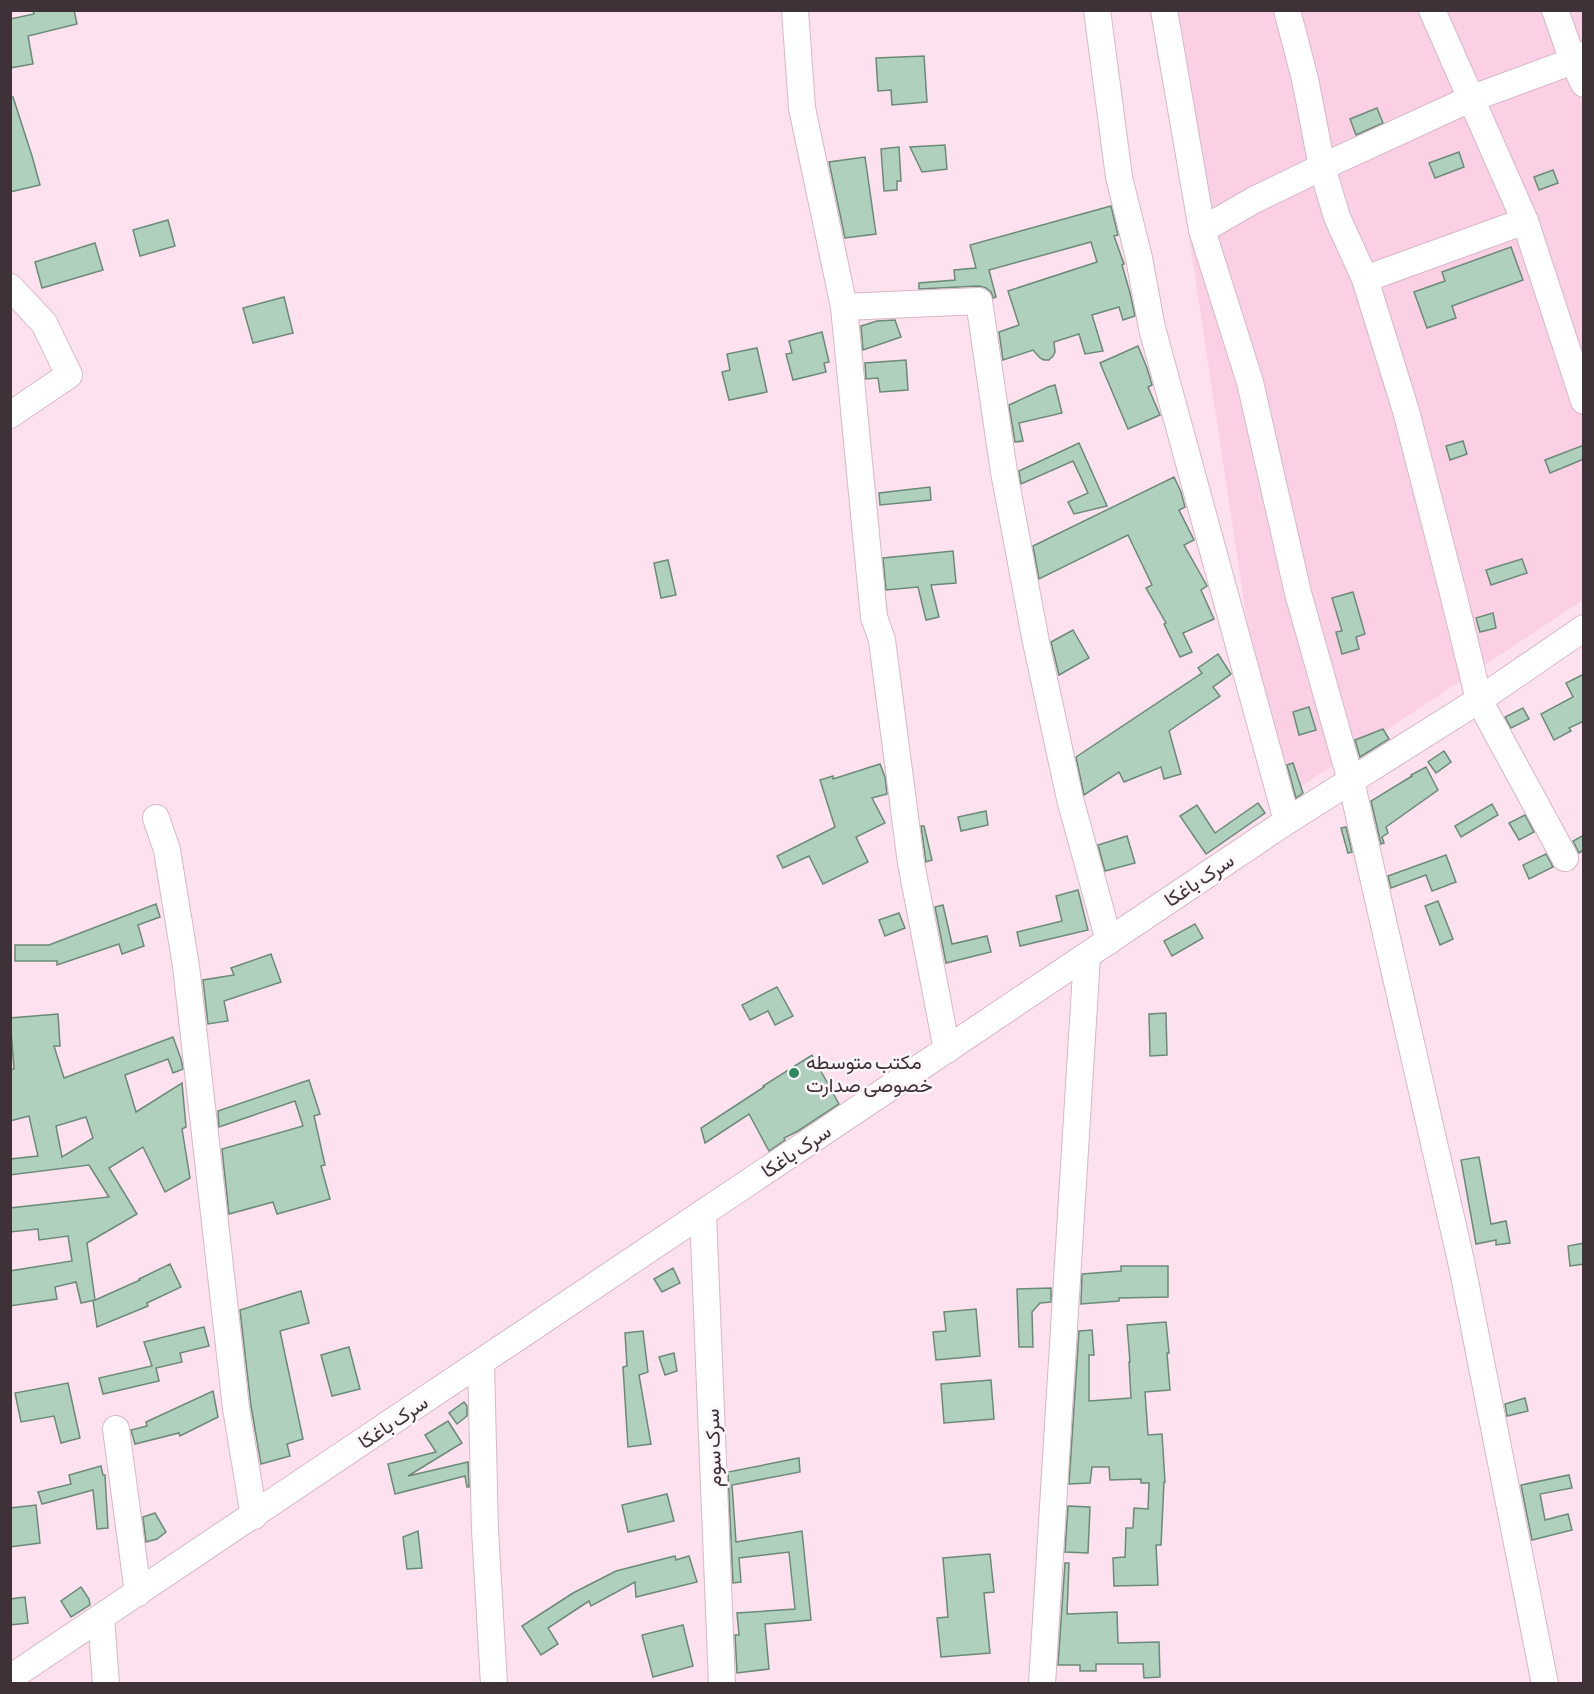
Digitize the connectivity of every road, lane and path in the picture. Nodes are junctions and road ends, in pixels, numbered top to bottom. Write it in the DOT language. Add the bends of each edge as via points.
graph roads {
  1 [pos="795,10"];
  2 [pos="1097,10"];
  3 [pos="1164,10"];
  4 [pos="1287,10"];
  5 [pos="1432,10"];
  6 [pos="1555,10"];
  7 [pos="1578,58"];
  8 [pos="1584,84"];
  9 [pos="1470,99"];
  10 [pos="1322,167"];
  11 [pos="1525,221"];
  12 [pos="1202,230"];
  13 [pos="1365,279"];
  14 [pos="10,287"];
  15 [pos="844,307"];
  16 [pos="1584,401"];
  17 [pos="10,414"];
  18 [pos="1584,628"];
  19 [pos="1479,700"];
  20 [pos="1351,781"];
  21 [pos="156,818"];
  22 [pos="1287,821"];
  23 [pos="1565,858"];
  24 [pos="1109,941"];
  25 [pos="1087,956"];
  26 [pos="947,1050"];
  27 [pos="703,1213"];
  28 [pos="481,1363"];
  29 [pos="116,1430"];
  30 [pos="254,1516"];
  31 [pos="138,1593"];
  32 [pos="101,1617"];
  33 [pos="10,1678"];
  34 [pos="106,1683"];
  35 [pos="494,1683"];
  36 [pos="722,1683"];
  37 [pos="1041,1683"];
  38 [pos="1545,1683"];
  1 -- 15 [label="street" via="802,108"];
  2 -- 22 [label="street" via="1119,177 1152,328"];
  3 -- 12 [label="street"];
  4 -- 10 [label="street"];
  5 -- 9 [label="street"];
  6 -- 7 [label="street"];
  7 -- 8 [label="street"];
  7 -- 9 [label="street"];
  9 -- 10 [label="street"];
  9 -- 11 [label="street"];
  10 -- 12 [label="street"];
  10 -- 13 [label="street" via="1337,217"];
  11 -- 13 [label="street"];
  11 -- 16 [label="street"];
  12 -- 20 [label="street" via="1250,382 1298,593"];
  13 -- 19 [label="street" via="1406,411"];
  14 -- 17 [label="street" via="44,323 69,375"];
  15 -- 24 [label="street" via="979,301 1004,472 1036,642 1070,800"];
  15 -- 26 [label="street" via="874,617 882,640 911,863"];
  18 -- 19 [label="street, سرک باغکا"];
  19 -- 20 [label="street, سرک باغکا"];
  19 -- 23 [label="street"];
  20 -- 22 [label="street, سرک باغکا"];
  20 -- 38 [label="street" via="1461,1261"];
  21 -- 30 [label="street" via="168,850 186,966 237,1408"];
  22 -- 24 [label="street, سرک باغکا"];
  24 -- 25 [label="street, سرک باغکا"];
  25 -- 26 [label="street, سرک باغکا"];
  25 -- 37 [label="street"];
  26 -- 27 [label="street, سرک باغکا"];
  27 -- 28 [label="street, سرک باغکا"];
  27 -- 36 [label="street, سرک سوم"];
  28 -- 30 [label="street, سرک باغکا"];
  28 -- 35 [label="street"];
  29 -- 31 [label="street"];
  30 -- 31 [label="street, سرک باغکا"];
  31 -- 32 [label="street, سرک باغکا"];
  32 -- 33 [label="street, سرک باغکا"];
  32 -- 34 [label="street"];
}
